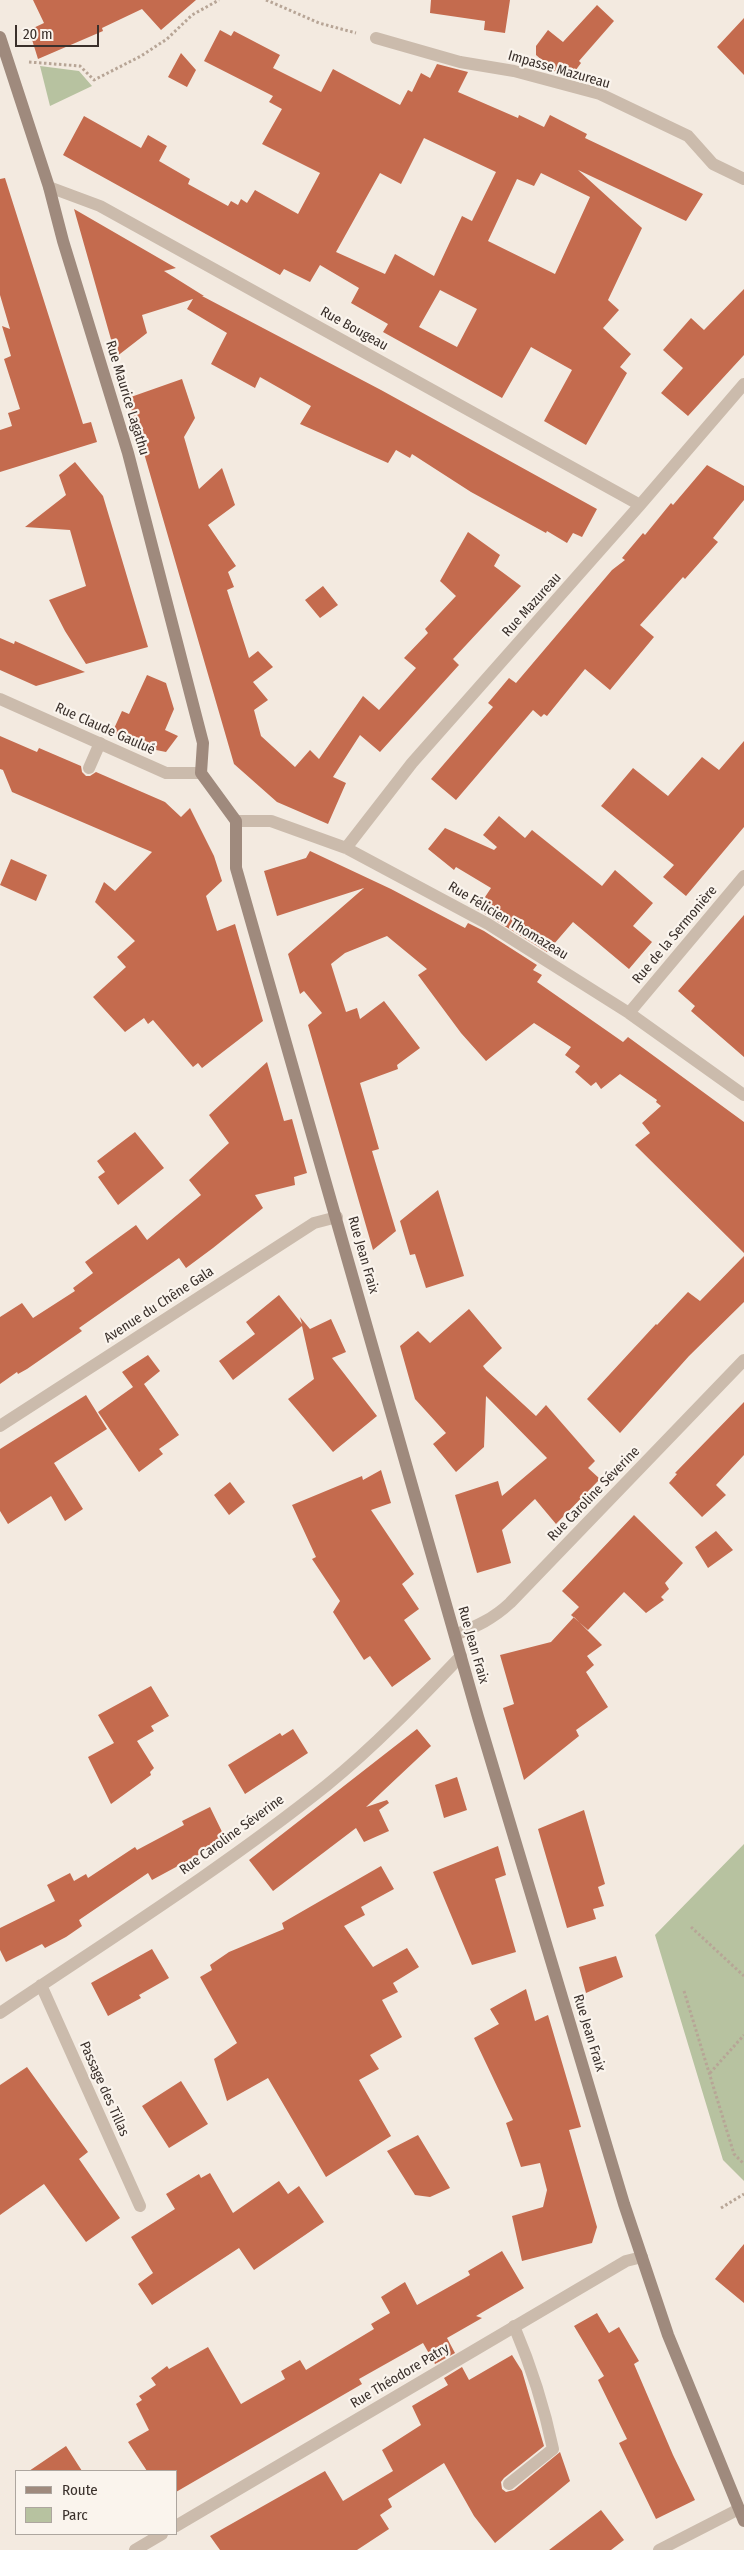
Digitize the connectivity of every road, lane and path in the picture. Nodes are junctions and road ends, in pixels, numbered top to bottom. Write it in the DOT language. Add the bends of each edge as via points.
graph roads {
  1 [pos="219,0"];
  2 [pos="266,0"];
  3 [pos="0,37"];
  4 [pos="376,38"];
  5 [pos="7,63"];
  6 [pos="744,179"];
  7 [pos="49,187"];
  8 [pos="744,384"];
  9 [pos="640,505"];
  10 [pos="0,700"];
  11 [pos="100,743"];
  12 [pos="89,768"];
  13 [pos="201,773"];
  14 [pos="236,821"];
  15 [pos="346,848"];
  16 [pos="744,876"];
  17 [pos="629,1013"];
  18 [pos="744,1096"];
  19 [pos="337,1218"];
  20 [pos="744,1360"];
  21 [pos="0,1426"];
  22 [pos="455,1635"];
  23 [pos="461,1656"];
  24 [pos="691,1927"];
  25 [pos="744,1976"];
  26 [pos="41,1985"];
  27 [pos="684,1991"];
  28 [pos="0,2013"];
  29 [pos="744,2035"];
  30 [pos="710,2074"];
  31 [pos="744,2164"];
  32 [pos="744,2194"];
  33 [pos="140,2206"];
  34 [pos="721,2208"];
  35 [pos="642,2256"];
  36 [pos="514,2326"];
  37 [pos="509,2484"];
  38 [pos="741,2515"];
  39 [pos="178,2525"];
  40 [pos="160,2535"];
  41 [pos="135,2550"];
  42 [pos="659,2550"];
  1 -- 5 [label="path" via="192,15 167,39 141,56 94,80 80,66"];
  2 -- 4 [label="path" via="319,23"];
  3 -- 5 [label="street, Rue Maurice Lagathu"];
  4 -- 6 [label="street, Impasse Mazureau" via="460,62 514,71 600,94 688,136 714,164"];
  5 -- 7 [label="street, Rue Maurice Lagathu"];
  7 -- 9 [label="street, Rue Bougeau" via="100,206"];
  7 -- 13 [label="street, Rue Maurice Lagathu" via="128,453 203,743"];
  8 -- 9 [label="street, Rue Mazureau"];
  9 -- 15 [label="street, Rue Mazureau" via="412,763"];
  10 -- 11 [label="street, Rue Claude Gaulué"];
  11 -- 12 [label="street"];
  11 -- 13 [label="street, Rue Claude Gaulué" via="166,773"];
  13 -- 14 [label="street"];
  14 -- 15 [label="street, Rue Félicien Thomazeau" via="271,821"];
  14 -- 19 [label="street, Rue Jean Fraix" via="236,868"];
  15 -- 17 [label="street, Rue Félicien Thomazeau" via="488,924"];
  16 -- 17 [label="street, Rue de la Sermonière"];
  17 -- 18 [label="street, Rue Félicien Thomazeau"];
  19 -- 21 [label="street, Avenue du Chêne Gala" via="314,1223"];
  19 -- 22 [label="street, Rue Jean Fraix"];
  20 -- 22 [label="street, Rue Caroline Séverine" via="510,1603 495,1617"];
  22 -- 23 [label="street, Rue Jean Fraix"];
  23 -- 26 [label="street, Rue Caroline Séverine" via="383,1737 327,1785 265,1832"];
  23 -- 35 [label="street, Rue Jean Fraix"];
  24 -- 25 [label="path"];
  26 -- 28 [label="street, Rue Caroline Séverine"];
  26 -- 33 [label="street, Passage des Tillas"];
  27 -- 30 [label="path"];
  29 -- 30 [label="path"];
  30 -- 31 [label="path" via="734,2154"];
  32 -- 34 [label="path"];
  35 -- 36 [label="street, Rue Théodore Patry"];
  35 -- 38 [label="street, Rue Jean Fraix" via="668,2335"];
  36 -- 37 [label="street" via="546,2414 553,2449"];
  36 -- 39 [label="street, Rue Théodore Patry"];
  38 -- 42 [label="street"];
  40 -- 41 [label="street"];
}
